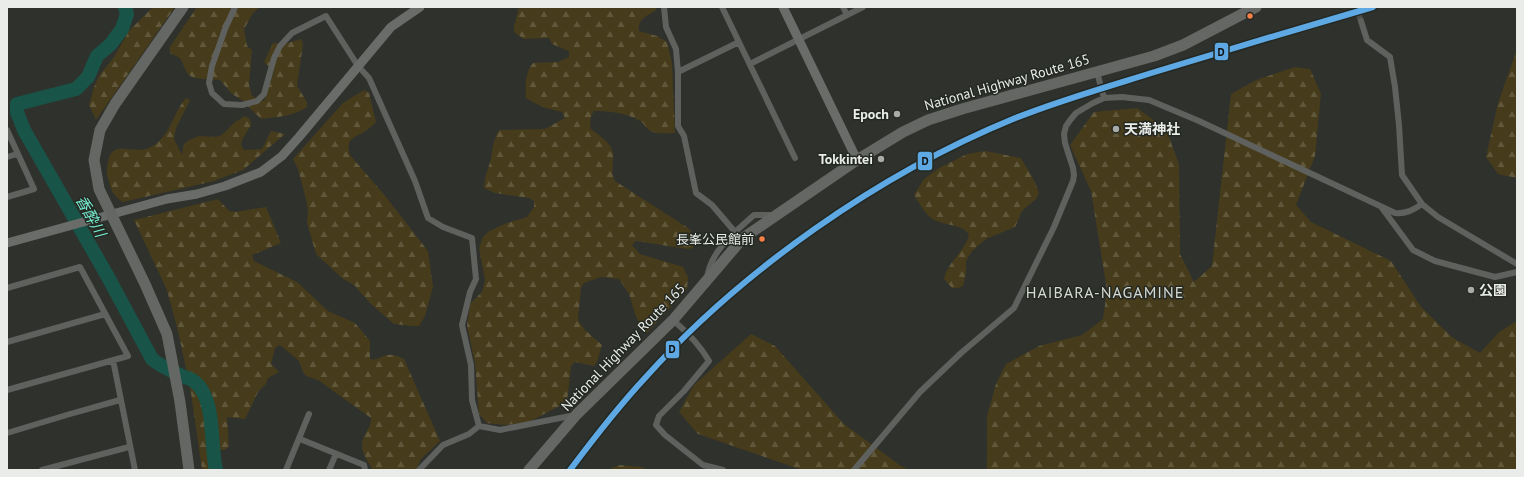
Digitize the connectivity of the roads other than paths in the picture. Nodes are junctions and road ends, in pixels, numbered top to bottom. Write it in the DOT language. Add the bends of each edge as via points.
graph roads {
  1 [pos="183,7"];
  2 [pos="235,7"];
  3 [pos="420,7"];
  4 [pos="664,7"];
  5 [pos="722,7"];
  6 [pos="783,7"];
  7 [pos="843,7"];
  8 [pos="863,7"];
  9 [pos="1256,7"];
  10 [pos="846,15"];
  11 [pos="1361,21"];
  12 [pos="799,40"];
  13 [pos="739,42"];
  14 [pos="750,64"];
  15 [pos="358,66"];
  16 [pos="678,72"];
  17 [pos="1097,72"];
  18 [pos="1104,98"];
  19 [pos="7,130"];
  20 [pos="17,154"];
  21 [pos="7,157"];
  22 [pos="795,158"];
  23 [pos="857,160"];
  24 [pos="7,197"];
  25 [pos="1422,204"];
  26 [pos="1381,207"];
  27 [pos="110,215"];
  28 [pos="776,215"];
  29 [pos="735,232"];
  30 [pos="7,243"];
  31 [pos="1517,264"];
  32 [pos="1517,272"];
  33 [pos="707,280"];
  34 [pos="7,288"];
  35 [pos="105,314"];
  36 [pos="673,320"];
  37 [pos="7,342"];
  38 [pos="113,360"];
  39 [pos="7,390"];
  40 [pos="120,400"];
  41 [pos="310,414"];
  42 [pos="577,414"];
  43 [pos="479,426"];
  44 [pos="7,433"];
  45 [pos="300,439"];
  46 [pos="130,447"];
  47 [pos="336,454"];
  48 [pos="42,470"];
  49 [pos="135,470"];
  50 [pos="189,470"];
  51 [pos="286,470"];
  52 [pos="329,470"];
  53 [pos="365,470"];
  54 [pos="419,470"];
  55 [pos="529,470"];
  56 [pos="723,470"];
  57 [pos="854,470"];
  1 -- 27 [label="highway" via="115,104 100,130 94,160 99,189"];
  2 -- 15 [label="street" via="212,66 209,83 212,93 224,104 242,105 257,101 264,94 280,46 292,33 326,16"];
  3 -- 15 [label="street" via="391,27"];
  4 -- 16 [label="street" via="666,27 676,49"];
  5 -- 13 [label="street"];
  6 -- 12 [label="street"];
  7 -- 10 [label="street"];
  8 -- 10 [label="street"];
  9 -- 17 [label="highway, National Highway Route 165" via="1183,45"];
  10 -- 12 [label="street"];
  11 -- 25 [label="street" via="1367,40 1390,57 1402,175"];
  12 -- 14 [label="street"];
  12 -- 23 [label="street"];
  13 -- 14 [label="street"];
  13 -- 16 [label="street"];
  14 -- 22 [label="street"];
  15 -- 27 [label="street" via="282,156 261,172 204,192 166,199"];
  15 -- 43 [label="street" via="369,78 415,181 428,218 472,238 476,279 462,325 471,365 472,400"];
  16 -- 29 [label="street" via="678,126 684,136 696,193 712,206"];
  17 -- 18 [label="street"];
  17 -- 23 [label="highway, National Highway Route 165" via="928,120"];
  18 -- 26 [label="street" via="1149,100 1234,136"];
  18 -- 57 [label="street" via="1076,113 1066,126 1064,143 1073,168 1073,181 1014,308 920,392"];
  19 -- 20 [label="street"];
  20 -- 21 [label="street"];
  20 -- 24 [label="street" via="34,189"];
  23 -- 28 [label="highway, National Highway Route 165"];
  25 -- 26 [label="street" via="1402,214"];
  25 -- 31 [label="street" via="1455,229"];
  26 -- 32 [label="street" via="1413,250 1435,261 1495,277"];
  27 -- 30 [label="street"];
  27 -- 50 [label="highway" via="167,334"];
  28 -- 29 [label="street" via="754,215"];
  28 -- 33 [label="highway, National Highway Route 165" via="743,238"];
  29 -- 33 [label="street" via="716,252 708,270"];
  33 -- 36 [label="highway, National Highway Route 165"];
  34 -- 35 [label="street" via="80,267"];
  35 -- 37 [label="street"];
  35 -- 38 [label="street" via="128,356"];
  36 -- 42 [label="highway, National Highway Route 165"];
  36 -- 56 [label="street" via="688,333 709,361 659,416 656,425 703,465"];
  38 -- 39 [label="street"];
  38 -- 40 [label="street"];
  40 -- 44 [label="street"];
  40 -- 46 [label="street"];
  41 -- 45 [label="street"];
  42 -- 43 [label="street" via="500,430"];
  42 -- 55 [label="highway, National Highway Route 165"];
  43 -- 54 [label="street" via="469,434 443,445"];
  45 -- 47 [label="street"];
  45 -- 51 [label="street"];
  46 -- 48 [label="street"];
  46 -- 49 [label="street"];
  47 -- 52 [label="street"];
  47 -- 53 [label="street" via="364,465"];
}
